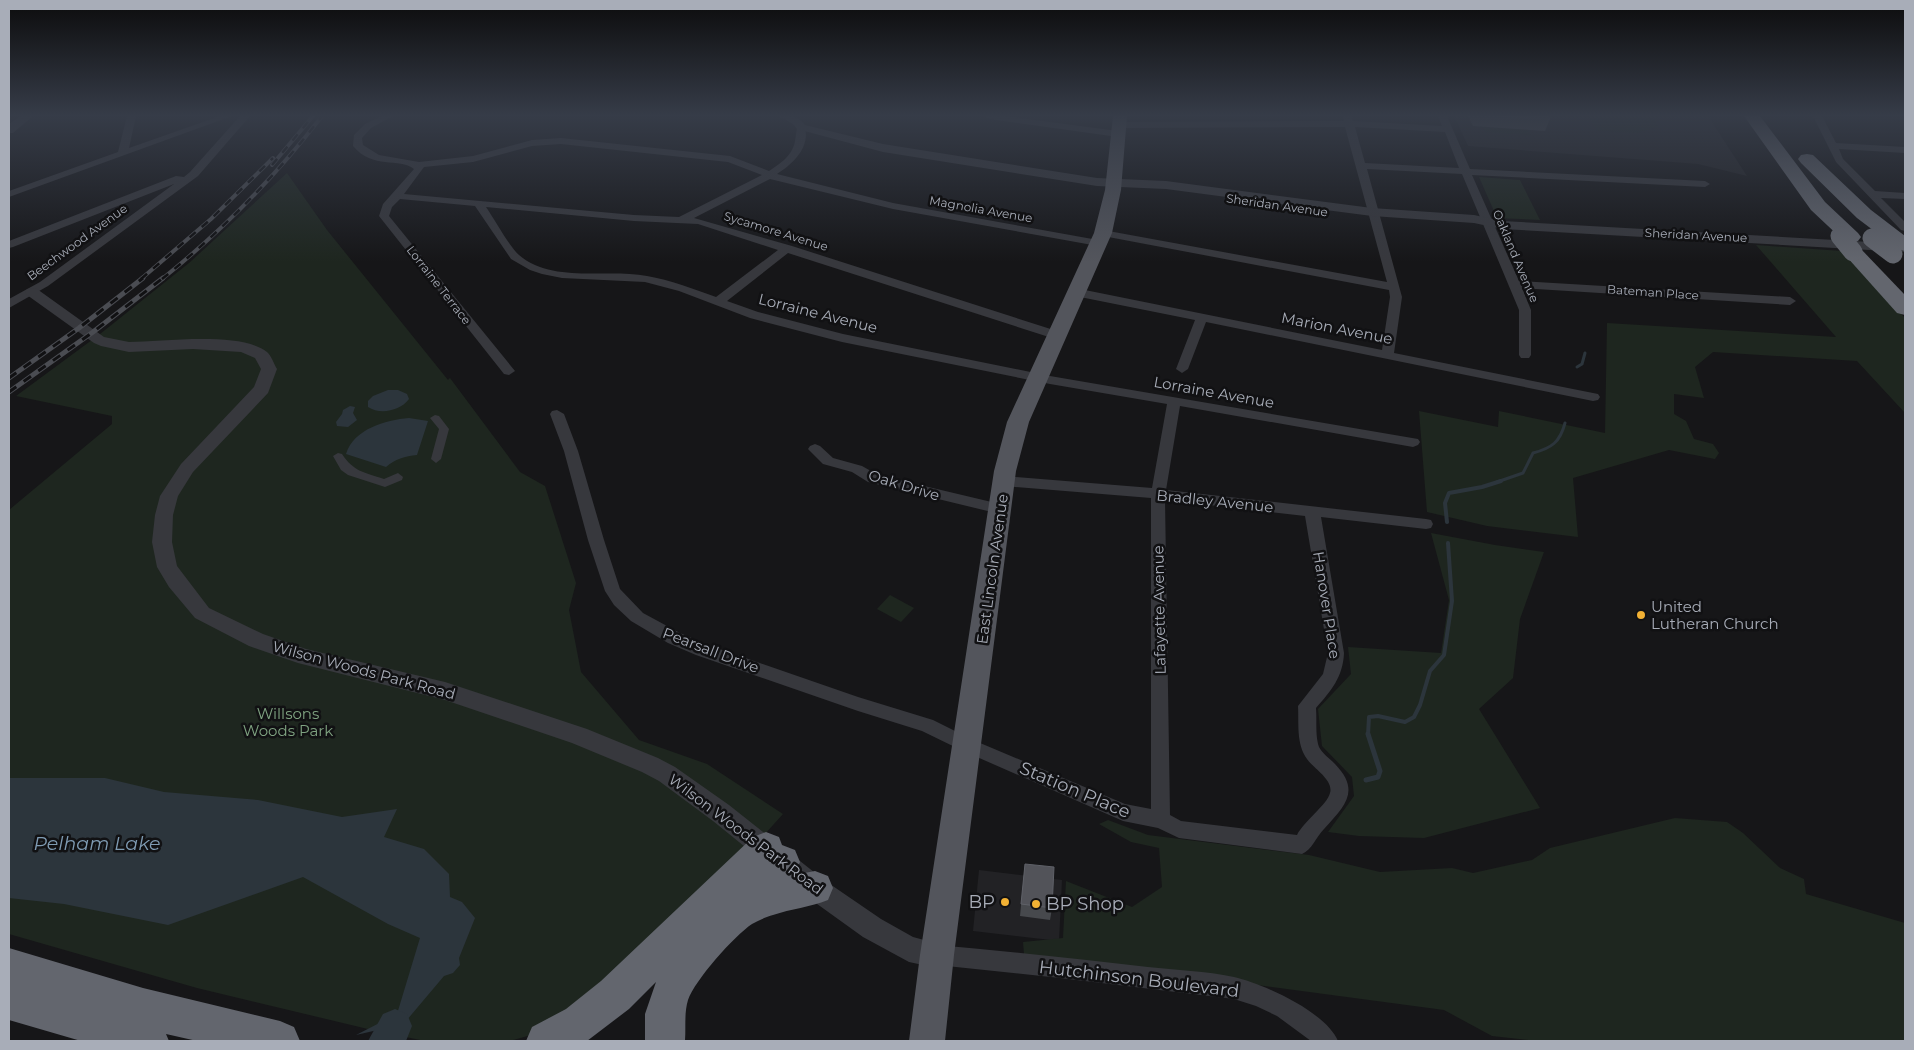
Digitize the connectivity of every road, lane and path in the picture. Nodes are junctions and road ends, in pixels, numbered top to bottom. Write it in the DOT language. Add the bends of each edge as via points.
graph roads {
  1 [pos="88,165"];
  2 [pos="202,165"];
  3 [pos="419,165"];
  4 [pos="746,165"];
  5 [pos="785,165"];
  6 [pos="983,165"];
  7 [pos="1116,165"];
  8 [pos="1463,165"];
  9 [pos="1788,165"];
  10 [pos="1810,165"];
  11 [pos="1814,165"];
  12 [pos="1844,165"];
  13 [pos="1361,166"];
  14 [pos="1466,172"];
  15 [pos="194,174"];
  16 [pos="770,174"];
  17 [pos="1114,184"];
  18 [pos="1705,184"];
  19 [pos="9,194"];
  20 [pos="1871,194"];
  21 [pos="397,196"];
  22 [pos="1905,196"];
  23 [pos="478,203"];
  24 [pos="1373,215"];
  25 [pos="683,219"];
  26 [pos="1487,223"];
  27 [pos="1100,238"];
  28 [pos="1857,243"];
  29 [pos="9,245"];
  30 [pos="788,248"];
  31 [pos="1902,250"];
  32 [pos="1515,284"];
  33 [pos="1394,287"];
  34 [pos="32,292"];
  35 [pos="1075,292"];
  36 [pos="720,301"];
  37 [pos="1790,301"];
  38 [pos="9,304"];
  39 [pos="1905,308"];
  40 [pos="1202,317"];
  41 [pos="1056,334"];
  42 [pos="1388,354"];
  43 [pos="1525,355"];
  44 [pos="1182,369"];
  45 [pos="510,371"];
  46 [pos="1036,377"];
  47 [pos="1593,397"];
  48 [pos="1174,402"];
  49 [pos="557,414"];
  50 [pos="435,418"];
  51 [pos="1414,442"];
  52 [pos="815,449"];
  53 [pos="338,456"];
  54 [pos="436,459"];
  55 [pos="398,477"];
  56 [pos="1004,481"];
  57 [pos="1159,494"];
  58 [pos="1000,509"];
  59 [pos="1312,512"];
  60 [pos="1426,524"];
  61 [pos="968,745"];
  62 [pos="1161,820"];
  63 [pos="1302,845"];
  64 [pos="774,856"];
  65 [pos="815,888"];
  66 [pos="736,913"];
  67 [pos="937,955"];
  68 [pos="9,967"];
  69 [pos="9,1000"];
  70 [pos="149,1041"];
  71 [pos="280,1041"];
  72 [pos="546,1041"];
  73 [pos="665,1041"];
  74 [pos="927,1041"];
  75 [pos="1327,1041"];
  1 -- 19 [label="street"];
  2 -- 15 [label="street, Beechwood Avenue"];
  3 -- 21 [label="street"];
  4 -- 16 [label="street, Magnolia Avenue"];
  5 -- 16 [label="street"];
  6 -- 17 [label="street, Sheridan Avenue"];
  7 -- 17 [label="main road, East Lincoln Avenue"];
  8 -- 14 [label="street, Oakland Avenue"];
  9 -- 28 [label="highway" via="1818,206"];
  10 -- 28 [label="highway" via="1835,200"];
  11 -- 31 [label="highway"];
  12 -- 20 [label="street"];
  13 -- 14 [label="street"];
  13 -- 24 [label="street"];
  14 -- 18 [label="street"];
  14 -- 26 [label="street, Oakland Avenue"];
  15 -- 29 [label="street"];
  15 -- 34 [label="street, Beechwood Avenue"];
  16 -- 25 [label="street"];
  16 -- 27 [label="street, Magnolia Avenue" via="893,206"];
  17 -- 24 [label="street, Sheridan Avenue"];
  17 -- 27 [label="main road, East Lincoln Avenue"];
  20 -- 22 [label="street"];
  20 -- 31 [label="street"];
  21 -- 23 [label="street"];
  21 -- 45 [label="street, Lorraine Terrace" via="387,206 384,216"];
  23 -- 25 [label="street, Sycamore Avenue" via="634,218"];
  23 -- 36 [label="street, Lorraine Avenue" via="515,256 534,268 562,275 645,279"];
  24 -- 26 [label="street, Sheridan Avenue" via="1478,226"];
  24 -- 33 [label="street"];
  25 -- 30 [label="street, Sycamore Avenue"];
  26 -- 31 [label="street, Sheridan Avenue"];
  26 -- 32 [label="street, Oakland Avenue"];
  27 -- 33 [label="street, Magnolia Avenue"];
  27 -- 35 [label="main road, East Lincoln Avenue"];
  28 -- 31 [label="highway"];
  28 -- 39 [label="highway"];
  30 -- 36 [label="street"];
  30 -- 41 [label="street, Sycamore Avenue"];
  32 -- 37 [label="street, Bateman Place"];
  32 -- 43 [label="street, Oakland Avenue" via="1525,310"];
  33 -- 42 [label="street" via="1396,297"];
  34 -- 38 [label="street, Beechwood Avenue"];
  34 -- 64 [label="street, Wilson Woods Park Road" via="99,340 110,344 130,347 226,344 255,351 267,362 269,373 262,389 187,468 170,496 164,515 162,542 168,566 176,582 202,613 256,640 296,654 445,691 579,736 650,765 721,813"];
  35 -- 40 [label="street, Marion Avenue"];
  35 -- 41 [label="main road, East Lincoln Avenue"];
  36 -- 46 [label="street, Lorraine Avenue" via="754,315 842,338"];
  40 -- 42 [label="street, Marion Avenue"];
  40 -- 44 [label="street"];
  41 -- 46 [label="main road, East Lincoln Avenue"];
  42 -- 47 [label="street, Marion Avenue"];
  46 -- 48 [label="street, Lorraine Avenue"];
  46 -- 56 [label="main road, East Lincoln Avenue" via="1018,422"];
  48 -- 51 [label="street, Lorraine Avenue"];
  48 -- 57 [label="street, Lafayette Avenue"];
  49 -- 61 [label="street, Pearsall Drive" via="613,591 637,617 702,650 927,725"];
  50 -- 54 [label="street" via="444,429"];
  52 -- 58 [label="street, Oak Drive" via="828,461 857,469 873,478"];
  53 -- 55 [label="street" via="352,472 385,482"];
  56 -- 57 [label="street, Bradley Avenue"];
  56 -- 58 [label="main road, East Lincoln Avenue"];
  57 -- 59 [label="street, Bradley Avenue"];
  57 -- 62 [label="street, Lafayette Avenue"];
  58 -- 61 [label="main road, East Lincoln Avenue"];
  59 -- 60 [label="street, Bradley Avenue"];
  59 -- 63 [label="street, Hanover Place" via="1336,665 1333,677 1306,706 1311,750 1338,782 1340,791 1337,799 1307,832"];
  61 -- 62 [label="street, Station Place" via="1123,812"];
  61 -- 67 [label="main road, East Lincoln Avenue"];
  62 -- 63 [label="street, Station Place" via="1179,829"];
  64 -- 65 [label="street, Wilson Woods Park Road"];
  64 -- 66 [label="highway"];
  64 -- 72 [label="highway" via="615,996 580,1023"];
  65 -- 66 [label="highway" via="770,898"];
  65 -- 67 [label="street, Wilson Woods Park Road" via="872,928 909,949"];
  66 -- 73 [label="highway" via="699,949 678,976 666,1014"];
  67 -- 74 [label="main road, East Lincoln Avenue"];
  67 -- 75 [label="street, Hutchinson Boulevard" via="1234,988 1252,992 1288,1010"];
  68 -- 71 [label="highway" via="106,998"];
  69 -- 70 [label="highway"];
}
